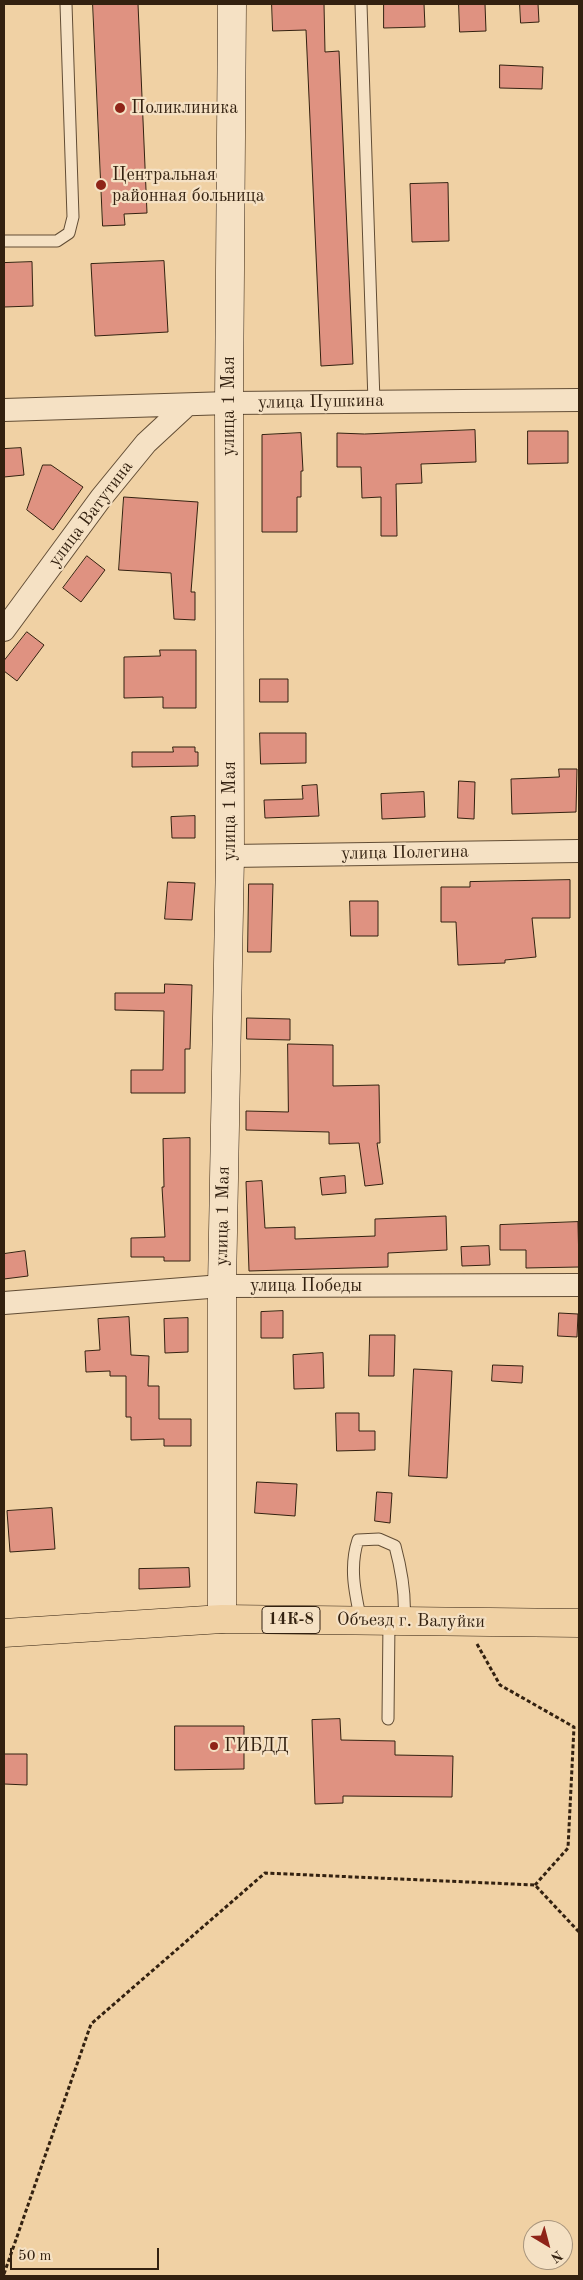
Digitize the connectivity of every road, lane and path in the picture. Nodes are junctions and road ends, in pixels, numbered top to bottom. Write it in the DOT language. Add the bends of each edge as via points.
graph roads {
  1 [pos="66,4"];
  2 [pos="232,4"];
  3 [pos="361,4"];
  4 [pos="4,241"];
  5 [pos="579,400"];
  6 [pos="374,402"];
  7 [pos="229,403"];
  8 [pos="187,405"];
  9 [pos="4,410"];
  10 [pos="4,630"];
  11 [pos="579,851"];
  12 [pos="230,856"];
  13 [pos="579,1285"];
  14 [pos="222,1286"];
  15 [pos="4,1303"];
  16 [pos="222,1619"];
  17 [pos="361,1621"];
  18 [pos="397,1621"];
  19 [pos="465,1622"];
  20 [pos="579,1623"];
  21 [pos="4,1633"];
  22 [pos="388,1719"];
  23 [pos="535,1885"];
  24 [pos="579,1932"];
  25 [pos="4,2274"];
  1 -- 4 [label="lane" via="71,225 68,234 58,241"];
  2 -- 7 [label="main road, улица 1 Мая"];
  3 -- 6 [label="lane"];
  5 -- 6 [label="street, улица Пушкина"];
  6 -- 7 [label="street, улица Пушкина"];
  7 -- 8 [label="street, улица Пушкина"];
  7 -- 12 [label="main road, улица 1 Мая"];
  8 -- 9 [label="street, улица Пушкина"];
  8 -- 10 [label="street, улица Ватутина" via="140,450"];
  11 -- 12 [label="street, улица Полегина"];
  12 -- 14 [label="main road, улица 1 Мая"];
  13 -- 14 [label="street, улица Победы"];
  14 -- 15 [label="street, улица Победы"];
  14 -- 16 [label="main road, улица 1 Мая"];
  16 -- 17 [label="main road, Объезд г. Валуйки / 14К-8"];
  16 -- 21 [label="main road, Объезд г. Валуйки / 14К-8"];
  17 -- 18 [label="main road, Объезд г. Валуйки / 14К-8"];
  17 -- 18 [label="lane" via="353,1582 354,1554 358,1540 379,1539 395,1546 403,1574 406,1601"];
  18 -- 19 [label="main road, Объезд г. Валуйки / 14К-8"];
  18 -- 22 [label="lane"];
  19 -- 20 [label="main road, Объезд г. Валуйки / 14К-8"];
  19 -- 23 [label="path" via="500,1685 574,1727 568,1848"];
  23 -- 24 [label="path"];
  23 -- 25 [label="path" via="265,1873 91,2024"];
}
